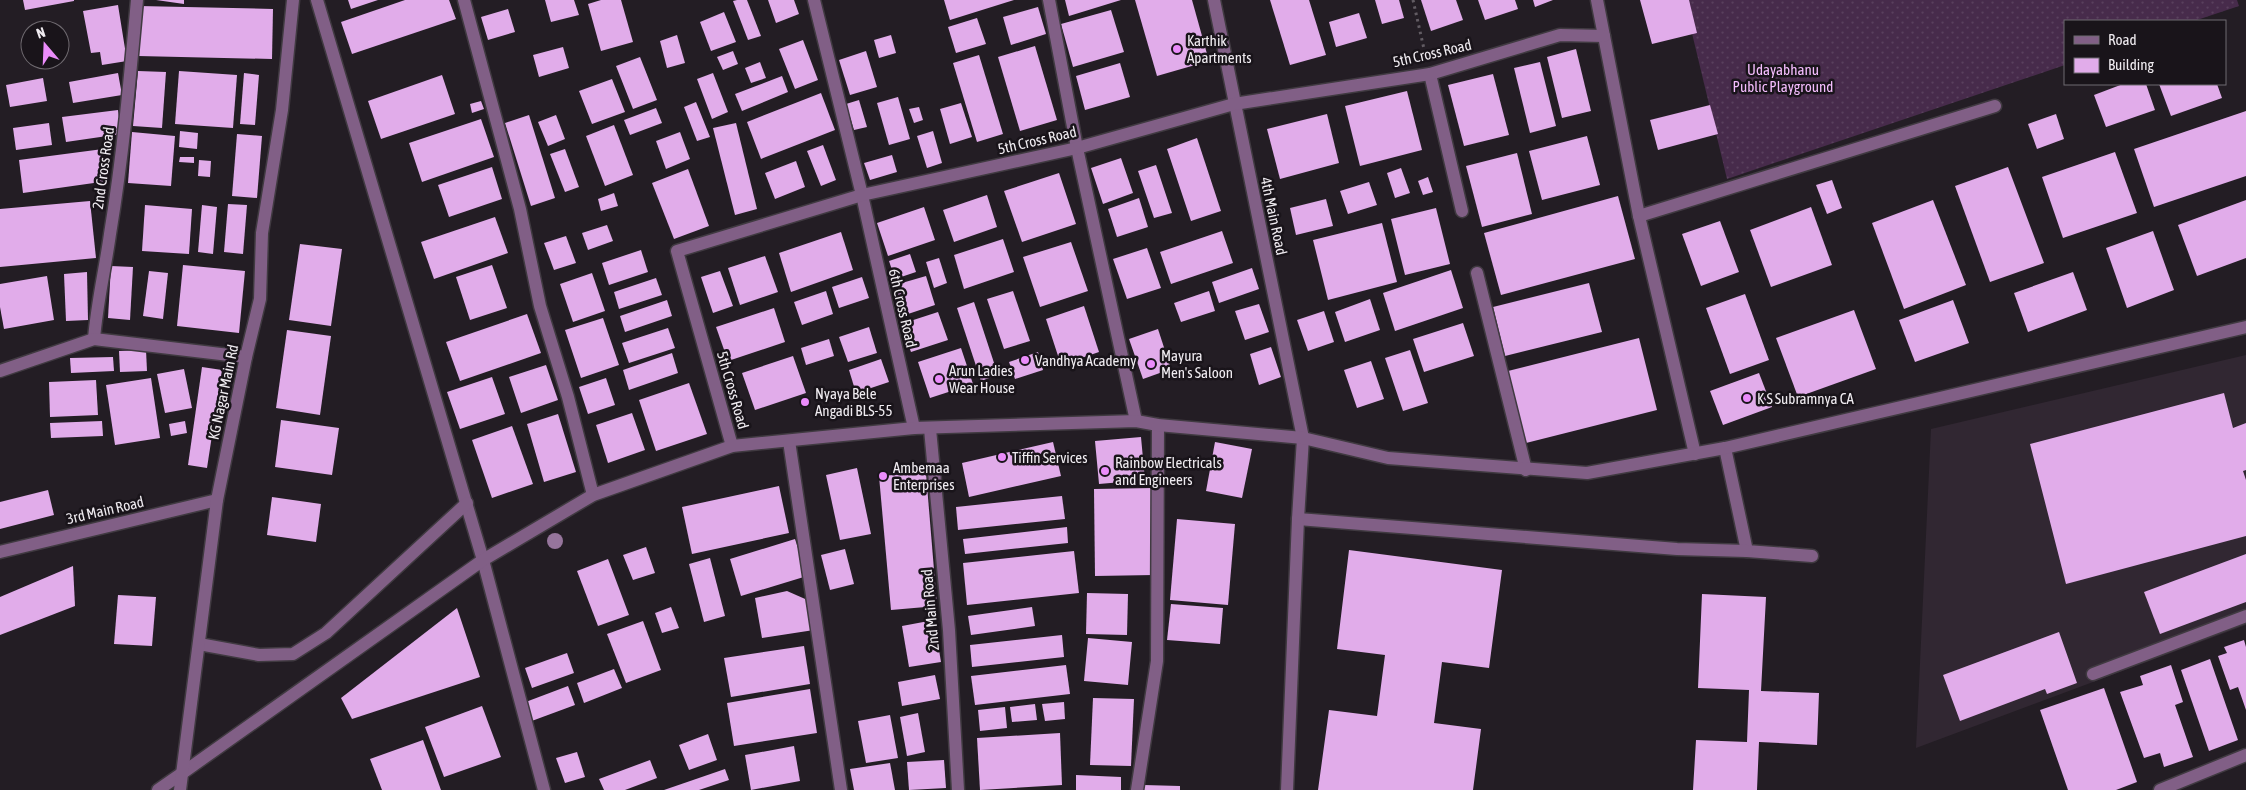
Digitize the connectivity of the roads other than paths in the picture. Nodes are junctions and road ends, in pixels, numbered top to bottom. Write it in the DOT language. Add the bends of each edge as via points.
graph roads {
  1 [pos="137,0"];
  2 [pos="293,0"];
  3 [pos="316,0"];
  4 [pos="464,0"];
  5 [pos="814,0"];
  6 [pos="1049,0"];
  7 [pos="1214,0"];
  8 [pos="1597,0"];
  9 [pos="1604,36"];
  10 [pos="1430,74"];
  11 [pos="1234,104"];
  12 [pos="1995,106"];
  13 [pos="1077,148"];
  14 [pos="862,195"];
  15 [pos="1462,211"];
  16 [pos="1639,216"];
  17 [pos="1477,273"];
  18 [pos="2246,327"];
  19 [pos="94,339"];
  20 [pos="246,357"];
  21 [pos="0,371"];
  22 [pos="1136,421"];
  23 [pos="1158,425"];
  24 [pos="914,428"];
  25 [pos="930,428"];
  26 [pos="1303,438"];
  27 [pos="789,441"];
  28 [pos="732,446"];
  29 [pos="1724,448"];
  30 [pos="1695,454"];
  31 [pos="1526,470"];
  32 [pos="592,495"];
  33 [pos="217,500"];
  34 [pos="467,503"];
  35 [pos="1298,519"];
  36 [pos="0,552"];
  37 [pos="1747,552"];
  38 [pos="1812,556"];
  39 [pos="484,560"];
  40 [pos="2246,616"];
  41 [pos="199,644"];
  42 [pos="2093,674"];
  43 [pos="2246,755"];
  44 [pos="181,774"];
  45 [pos="158,790"];
  46 [pos="180,790"];
  47 [pos="544,790"];
  48 [pos="841,790"];
  49 [pos="958,790"];
  50 [pos="1137,790"];
  51 [pos="1287,790"];
  52 [pos="2160,790"];
  1 -- 19 [label="street, 2nd Cross Road" via="127,112"];
  2 -- 20 [label="street, KG Nagar Main Rd" via="282,110 262,233 260,299"];
  3 -- 34 [label="street"];
  4 -- 32 [label="street" via="520,209 540,306 568,397"];
  5 -- 14 [label="street, 6th Cross Road"];
  6 -- 13 [label="street"];
  7 -- 11 [label="street, 4th Main Road"];
  8 -- 9 [label="street"];
  9 -- 10 [label="street, 5th Cross Road" via="1560,35"];
  9 -- 16 [label="street"];
  10 -- 11 [label="street, 5th Cross Road"];
  10 -- 15 [label="street"];
  11 -- 13 [label="street, 5th Cross Road"];
  11 -- 26 [label="street, 4th Main Road"];
  12 -- 16 [label="street"];
  13 -- 14 [label="street, 5th Cross Road"];
  13 -- 22 [label="street"];
  14 -- 24 [label="street, 6th Cross Road"];
  14 -- 28 [label="street, 5th Cross Road" via="677,251"];
  16 -- 30 [label="street"];
  17 -- 31 [label="street"];
  18 -- 29 [label="street"];
  19 -- 20 [label="street"];
  19 -- 21 [label="street"];
  20 -- 33 [label="street, KG Nagar Main Rd"];
  22 -- 23 [label="street"];
  22 -- 25 [label="street"];
  23 -- 26 [label="street"];
  23 -- 50 [label="street" via="1157,661"];
  24 -- 25 [label="street"];
  24 -- 27 [label="street"];
  25 -- 49 [label="street, 2nd Main Road" via="949,630"];
  26 -- 31 [label="street" via="1388,458"];
  26 -- 35 [label="street, 4th Main Road"];
  27 -- 28 [label="street"];
  27 -- 48 [label="street"];
  28 -- 32 [label="street"];
  29 -- 30 [label="street"];
  29 -- 37 [label="street"];
  30 -- 31 [label="street" via="1587,473"];
  32 -- 39 [label="street"];
  33 -- 36 [label="street, 3rd Main Road"];
  33 -- 41 [label="street, KG Nagar Main Rd"];
  34 -- 39 [label="street"];
  34 -- 41 [label="street" via="326,633 293,654 259,655"];
  35 -- 37 [label="street"];
  35 -- 51 [label="street, 4th Main Road"];
  37 -- 38 [label="street"];
  39 -- 44 [label="street"];
  39 -- 47 [label="street"];
  40 -- 42 [label="street"];
  41 -- 44 [label="street, KG Nagar Main Rd"];
  43 -- 52 [label="street"];
  44 -- 45 [label="street"];
  44 -- 46 [label="street, KG Nagar Main Rd"];
}
